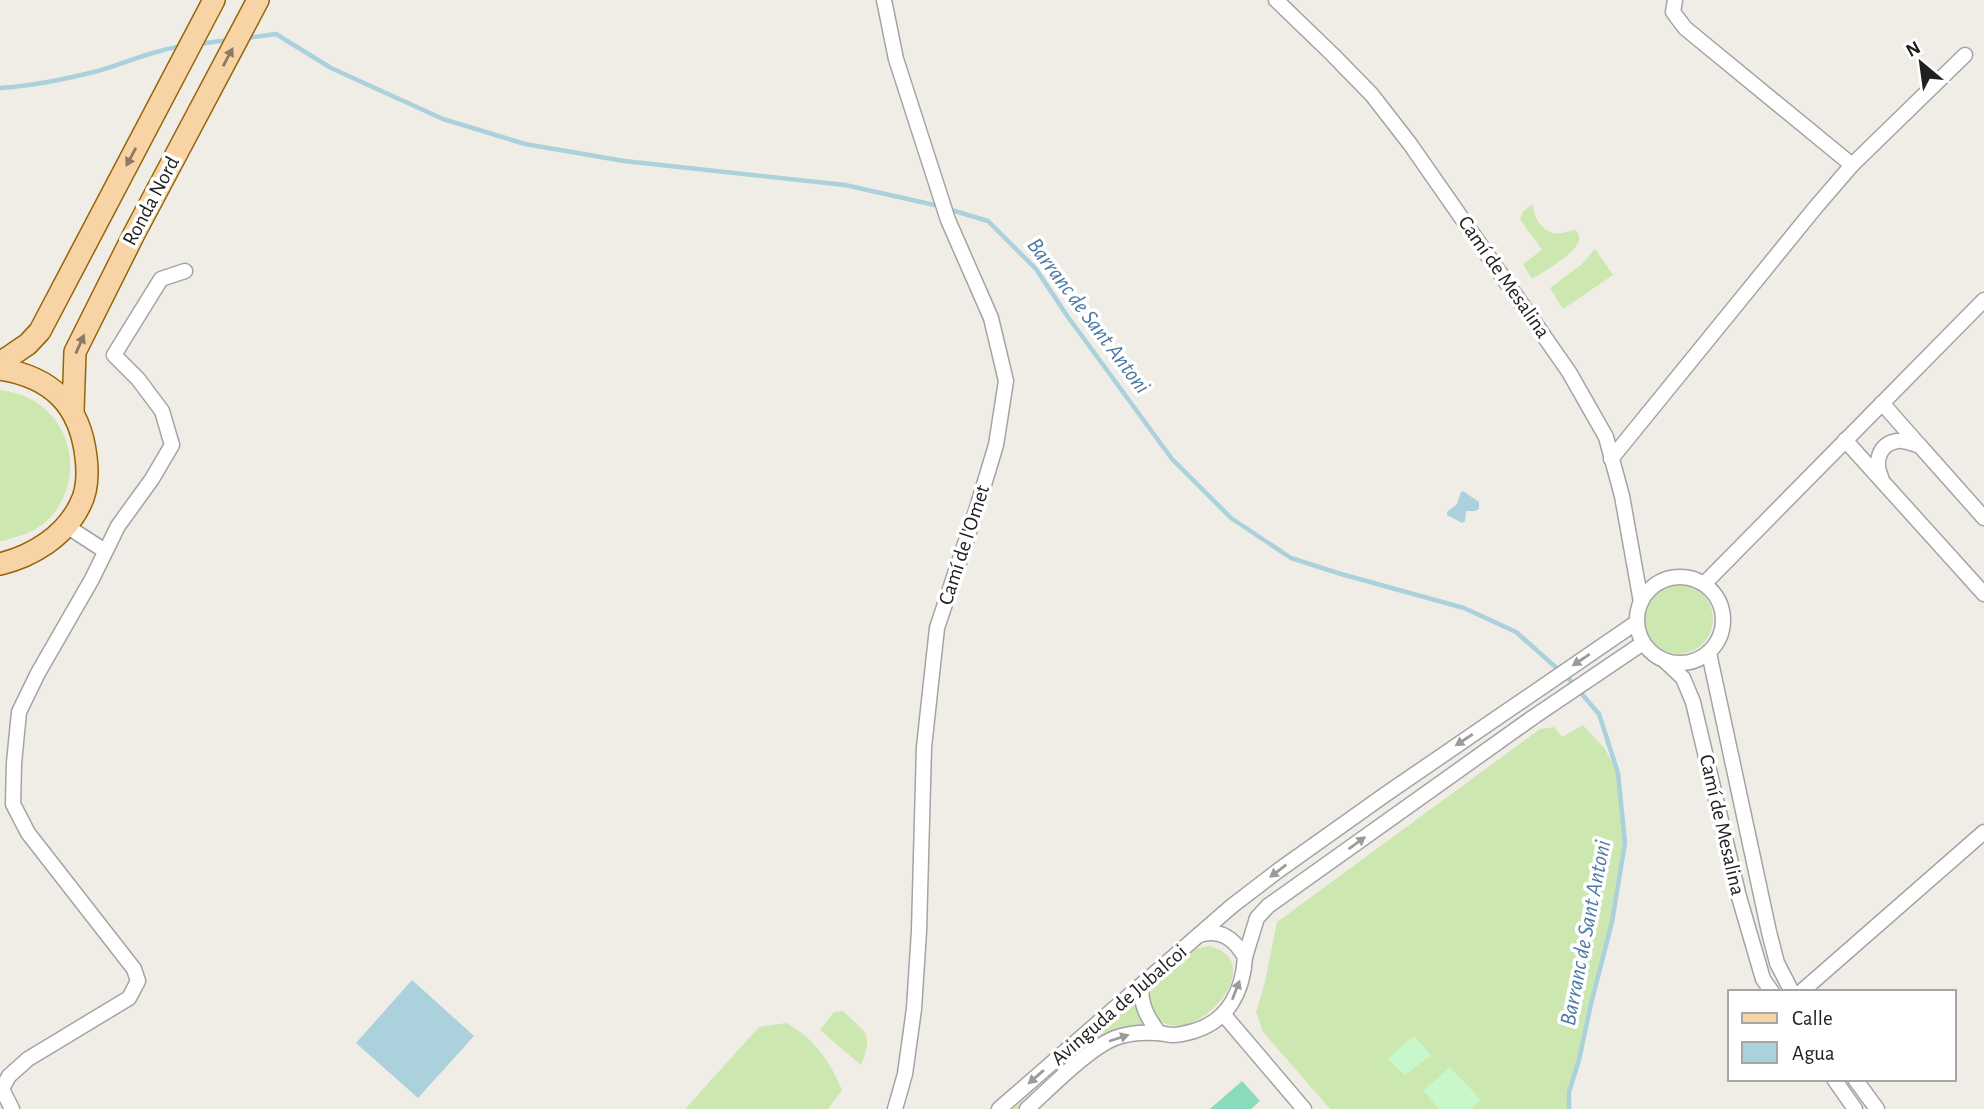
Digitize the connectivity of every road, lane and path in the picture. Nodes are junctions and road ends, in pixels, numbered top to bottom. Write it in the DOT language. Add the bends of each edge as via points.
graph roads {
  1 [pos="214,0"];
  2 [pos="258,0"];
  3 [pos="884,0"];
  4 [pos="1276,0"];
  5 [pos="1675,0"];
  6 [pos="1965,55"];
  7 [pos="1852,165"];
  8 [pos="185,271"];
  9 [pos="1984,300"];
  10 [pos="0,363"];
  11 [pos="0,369"];
  12 [pos="1882,404"];
  13 [pos="73,411"];
  14 [pos="1845,440"];
  15 [pos="1920,446"];
  16 [pos="1612,459"];
  17 [pos="1881,478"];
  18 [pos="1984,519"];
  19 [pos="65,525"];
  20 [pos="105,551"];
  21 [pos="0,564"];
  22 [pos="1704,584"];
  23 [pos="1984,594"];
  24 [pos="1640,602"];
  25 [pos="1637,622"];
  26 [pos="1643,643"];
  27 [pos="1709,653"];
  28 [pos="1666,662"];
  29 [pos="1984,832"];
  30 [pos="1198,936"];
  31 [pos="1245,957"];
  32 [pos="1140,986"];
  33 [pos="1771,990"];
  34 [pos="1791,990"];
  35 [pos="1803,990"];
  36 [pos="1224,1015"];
  37 [pos="1159,1033"];
  38 [pos="1835,1081"];
  39 [pos="1856,1081"];
  40 [pos="12,1109"];
  41 [pos="895,1109"];
  42 [pos="999,1109"];
  43 [pos="1027,1109"];
  44 [pos="1304,1109"];
  45 [pos="1855,1109"];
  46 [pos="1877,1109"];
  1 -- 10 [label="main road, Ronda Nord, one-way" via="40,331"];
  13 -- 2 [label="main road, Ronda Nord, one-way" via="75,352"];
  3 -- 41 [label="street, Camí de l'Omet" via="895,59 948,220 991,318 1006,381 996,445 937,628 924,747 914,1009"];
  4 -- 16 [label="street, Camí de Mesalina" via="1372,95 1410,144 1570,372 1606,437"];
  5 -- 7 [label="street" via="1673,12 1685,27"];
  6 -- 7 [label="street"];
  7 -- 16 [label="street"];
  8 -- 20 [label="street" via="161,279 114,355 162,411 172,445"];
  9 -- 12 [label="street"];
  11 -- 13 [label="main road" via="42,383"];
  12 -- 14 [label="street"];
  12 -- 15 [label="street"];
  13 -- 19 [label="main road" via="84,440 88,471 80,505"];
  14 -- 17 [label="street"];
  14 -- 22 [label="street"];
  15 -- 17 [label="street" via="1896,441 1886,446 1876,468"];
  15 -- 18 [label="street"];
  16 -- 24 [label="street, Camí de Mesalina"];
  17 -- 23 [label="street"];
  19 -- 20 [label="street"];
  19 -- 21 [label="main road" via="39,549"];
  20 -- 40 [label="street" via="19,712 13,804 28,833 134,969 138,981 129,998 28,1059 9,1076 2,1090"];
  22 -- 24 [label="street" via="1671,578 1659,582"];
  22 -- 27 [label="street" via="1718,598 1723,612 1718,642"];
  24 -- 25 [label="street"];
  25 -- 26 [label="street"];
  25 -- 30 [label="street, one-way" via="1385,793"];
  26 -- 28 [label="street"];
  31 -- 26 [label="street, one-way" via="1257,918 1268,906"];
  27 -- 28 [label="street" via="1696,661"];
  27 -- 34 [label="street" via="1769,932"];
  28 -- 33 [label="street, Camí de Mesalina" via="1684,678 1693,702 1739,897 1763,979"];
  29 -- 35 [label="street"];
  30 -- 31 [label="street, Avinguda de Jubalcoi" via="1220,933 1235,942"];
  30 -- 32 [label="street, Avinguda de Jubalcoi"];
  36 -- 31 [label="street, one-way" via="1234,998"];
  32 -- 37 [label="street" via="1147,1017"];
  32 -- 42 [label="street, Avinguda de Jubalcoi, one-way"];
  36 -- 37 [label="street, Avinguda de Jubalcoi" via="1183,1034"];
  36 -- 44 [label="street"];
  43 -- 37 [label="street, Avinguda de Jubalcoi, one-way" via="1100,1045 1138,1032"];
  38 -- 45 [label="street"];
  39 -- 46 [label="street"];
}
